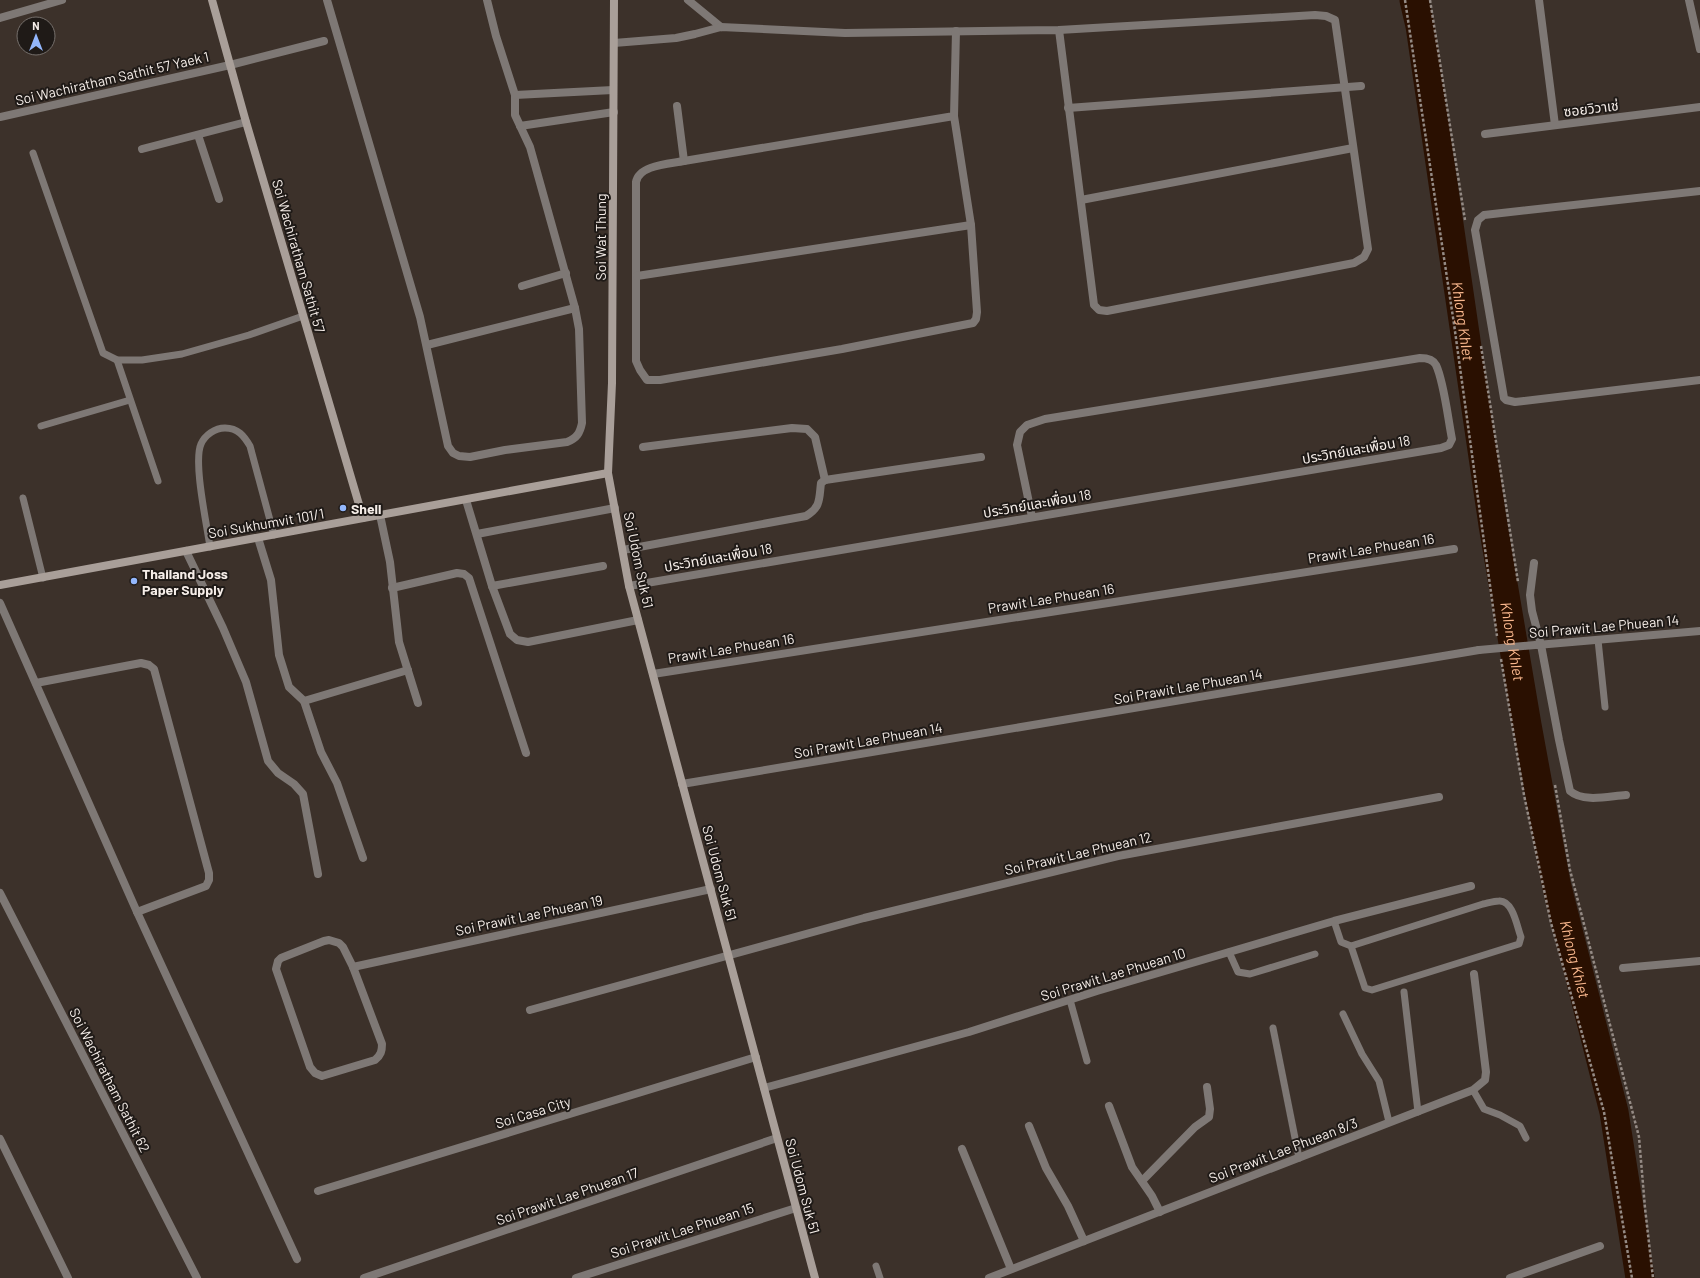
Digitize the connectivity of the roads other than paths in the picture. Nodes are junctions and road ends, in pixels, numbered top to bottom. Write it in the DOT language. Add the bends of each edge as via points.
graph roads {
  1 [pos="62,0"];
  2 [pos="212,0"];
  3 [pos="327,0"];
  4 [pos="487,0"];
  5 [pos="614,0"];
  6 [pos="688,0"];
  7 [pos="1539,0"];
  8 [pos="1689,0"];
  9 [pos="0,18"];
  10 [pos="721,27"];
  11 [pos="1059,30"];
  12 [pos="956,31"];
  13 [pos="324,41"];
  14 [pos="614,43"];
  15 [pos="1700,49"];
  16 [pos="230,65"];
  17 [pos="1361,86"];
  18 [pos="1345,87"];
  19 [pos="613,90"];
  20 [pos="515,95"];
  21 [pos="677,106"];
  22 [pos="1700,107"];
  23 [pos="1068,108"];
  24 [pos="614,112"];
  25 [pos="954,116"];
  26 [pos="0,117"];
  27 [pos="246,122"];
  28 [pos="1555,125"];
  29 [pos="520,126"];
  30 [pos="1485,134"];
  31 [pos="198,135"];
  32 [pos="1353,148"];
  33 [pos="142,149"];
  34 [pos="33,152"];
  35 [pos="684,161"];
  36 [pos="1700,191"];
  37 [pos="219,199"];
  38 [pos="1081,200"];
  39 [pos="971,225"];
  40 [pos="566,273"];
  41 [pos="637,276"];
  42 [pos="522,286"];
  43 [pos="574,308"];
  44 [pos="303,316"];
  45 [pos="427,345"];
  46 [pos="117,360"];
  47 [pos="1700,380"];
  48 [pos="130,400"];
  49 [pos="41,426"];
  50 [pos="643,447"];
  51 [pos="981,457"];
  52 [pos="608,473"];
  53 [pos="825,480"];
  54 [pos="158,481"];
  55 [pos="23,498"];
  56 [pos="466,500"];
  57 [pos="615,508"];
  58 [pos="380,515"];
  59 [pos="1032,516"];
  60 [pos="363,518"];
  61 [pos="477,534"];
  62 [pos="274,535"];
  63 [pos="258,538"];
  64 [pos="210,547"];
  65 [pos="1454,549"];
  66 [pos="622,550"];
  67 [pos="186,551"];
  68 [pos="1534,563"];
  69 [pos="603,566"];
  70 [pos="43,578"];
  71 [pos="0,586"];
  72 [pos="492,586"];
  73 [pos="629,586"];
  74 [pos="392,588"];
  75 [pos="0,603"];
  76 [pos="638,620"];
  77 [pos="1700,631"];
  78 [pos="1598,640"];
  79 [pos="1538,645"];
  80 [pos="408,670"];
  81 [pos="653,674"];
  82 [pos="36,683"];
  83 [pos="304,702"];
  84 [pos="418,703"];
  85 [pos="1605,708"];
  86 [pos="526,753"];
  87 [pos="682,784"];
  88 [pos="1626,795"];
  89 [pos="1439,797"];
  90 [pos="363,858"];
  91 [pos="318,874"];
  92 [pos="1471,886"];
  93 [pos="711,889"];
  94 [pos="0,893"];
  95 [pos="138,912"];
  96 [pos="1334,922"];
  97 [pos="1351,946"];
  98 [pos="1228,952"];
  99 [pos="1315,954"];
  100 [pos="729,956"];
  101 [pos="1700,961"];
  102 [pos="353,967"];
  103 [pos="1623,968"];
  104 [pos="1474,974"];
  105 [pos="1404,992"];
  106 [pos="1070,1000"];
  107 [pos="530,1010"];
  108 [pos="1343,1014"];
  109 [pos="1273,1028"];
  110 [pos="756,1057"];
  111 [pos="1087,1061"];
  112 [pos="1207,1087"];
  113 [pos="764,1088"];
  114 [pos="1473,1090"];
  115 [pos="1109,1106"];
  116 [pos="1418,1112"];
  117 [pos="1390,1122"];
  118 [pos="1028,1126"];
  119 [pos="777,1138"];
  120 [pos="1526,1138"];
  121 [pos="0,1139"];
  122 [pos="962,1149"];
  123 [pos="1299,1158"];
  124 [pos="1142,1181"];
  125 [pos="318,1191"];
  126 [pos="796,1208"];
  127 [pos="1160,1212"];
  128 [pos="1084,1241"];
  129 [pos="1600,1246"];
  130 [pos="297,1259"];
  131 [pos="876,1266"];
  132 [pos="1011,1269"];
  133 [pos="68,1278"];
  134 [pos="197,1278"];
  135 [pos="364,1278"];
  136 [pos="576,1278"];
  137 [pos="815,1278"];
  138 [pos="880,1278"];
  139 [pos="989,1278"];
  140 [pos="1510,1278"];
  1 -- 9 [label="street"];
  2 -- 16 [label="street, Soi Wachiratham Sathit 57"];
  3 -- 45 [label="street"];
  4 -- 20 [label="street"];
  5 -- 14 [label="street, Soi Wat Thung"];
  6 -- 10 [label="street"];
  7 -- 28 [label="street"];
  8 -- 15 [label="street"];
  10 -- 12 [label="street" via="844,34"];
  10 -- 14 [label="street" via="680,37"];
  11 -- 12 [label="street"];
  11 -- 18 [label="street" via="1326,16 1335,20"];
  11 -- 23 [label="street"];
  12 -- 25 [label="street"];
  13 -- 16 [label="street, Soi Wachiratham Sathit 57 Yaek 1"];
  14 -- 19 [label="street, Soi Wat Thung"];
  16 -- 26 [label="street, Soi Wachiratham Sathit 57 Yaek 1"];
  16 -- 27 [label="street, Soi Wachiratham Sathit 57"];
  17 -- 18 [label="street"];
  18 -- 23 [label="street"];
  18 -- 32 [label="street"];
  19 -- 20 [label="street"];
  19 -- 24 [label="street, Soi Wat Thung"];
  20 -- 29 [label="street" via="515,115"];
  21 -- 35 [label="street"];
  22 -- 28 [label="street, ซอยวิวาเช่"];
  23 -- 38 [label="street"];
  24 -- 29 [label="street"];
  24 -- 52 [label="street, Soi Wat Thung" via="612,383"];
  25 -- 35 [label="street"];
  25 -- 39 [label="street"];
  27 -- 31 [label="street"];
  27 -- 44 [label="street, Soi Wachiratham Sathit 57"];
  28 -- 30 [label="street, ซอยวิวาเช่"];
  29 -- 40 [label="street" via="530,147"];
  31 -- 33 [label="street"];
  31 -- 37 [label="street"];
  32 -- 38 [label="street"];
  32 -- 38 [label="street" via="1368,249 1364,257 1354,263 1107,311 1099,310 1094,305"];
  34 -- 46 [label="lane" via="103,353"];
  35 -- 41 [label="street" via="645,169 637,178"];
  36 -- 47 [label="street" via="1484,215 1478,220 1475,230 1506,400 1515,402"];
  39 -- 41 [label="street"];
  39 -- 41 [label="street" via="977,312 973,323 850,348 660,380 647,380 636,361"];
  40 -- 42 [label="street"];
  40 -- 43 [label="street"];
  43 -- 45 [label="street"];
  43 -- 45 [label="street" via="579,329 582,423 580,434 567,442 470,457 453,453 448,446"];
  44 -- 46 [label="lane" via="182,354 142,360"];
  44 -- 60 [label="street, Soi Wachiratham Sathit 57"];
  46 -- 48 [label="lane"];
  48 -- 49 [label="lane"];
  48 -- 54 [label="lane"];
  50 -- 53 [label="street" via="792,428 807,430 815,437"];
  51 -- 53 [label="street"];
  52 -- 56 [label="street, Soi Sukhumvit 101/1"];
  52 -- 57 [label="street, Soi Udom Suk 51"];
  53 -- 66 [label="street" via="821,483 820,502 814,511 806,516"];
  55 -- 70 [label="lane"];
  56 -- 58 [label="street, Soi Sukhumvit 101/1"];
  56 -- 61 [label="street"];
  57 -- 61 [label="street"];
  57 -- 66 [label="street, Soi Udom Suk 51"];
  58 -- 60 [label="street, Soi Sukhumvit 101/1"];
  58 -- 74 [label="street" via="390,562"];
  59 -- 59 [label="street, ประวิทย์และเพื่อน 18" via="1449,445 1452,439 1436,364 1428,358 1420,358 1045,419 1027,425 1020,432 1017,445"];
  59 -- 73 [label="street, ประวิทย์และเพื่อน 18"];
  60 -- 62 [label="street, Soi Sukhumvit 101/1"];
  61 -- 72 [label="street"];
  62 -- 63 [label="street, Soi Sukhumvit 101/1"];
  62 -- 64 [label="lane" via="250,446 244,435 234,429 223,428 209,432 201,444 198,455"];
  63 -- 64 [label="street, Soi Sukhumvit 101/1"];
  63 -- 83 [label="street" via="271,580 279,655 289,687"];
  64 -- 67 [label="street, Soi Sukhumvit 101/1"];
  65 -- 81 [label="street, Prawit Lae Phuean 16"];
  66 -- 73 [label="street, Soi Udom Suk 51"];
  67 -- 70 [label="street, Soi Sukhumvit 101/1"];
  67 -- 91 [label="street" via="246,682 268,761 303,794"];
  68 -- 79 [label="street" via="1530,595"];
  69 -- 72 [label="street"];
  70 -- 71 [label="street, Soi Sukhumvit 101/1"];
  72 -- 76 [label="street" via="510,634 517,640 528,642"];
  73 -- 76 [label="street, Soi Udom Suk 51"];
  74 -- 80 [label="street" via="399,642"];
  74 -- 86 [label="street" via="457,574 464,574 469,578"];
  75 -- 82 [label="street"];
  76 -- 81 [label="street, Soi Udom Suk 51"];
  77 -- 78 [label="street, Soi Prawit Lae Phuean 14"];
  78 -- 79 [label="street, Soi Prawit Lae Phuean 14"];
  78 -- 85 [label="lane"];
  79 -- 87 [label="street, Soi Prawit Lae Phuean 14, bridge" via="1479,650"];
  79 -- 88 [label="street" via="1570,791 1585,798"];
  80 -- 83 [label="street"];
  80 -- 84 [label="street"];
  81 -- 87 [label="street, Soi Udom Suk 51"];
  82 -- 95 [label="street"];
  82 -- 95 [label="street" via="142,663 154,670 209,880 206,886"];
  83 -- 90 [label="street" via="321,752 337,783"];
  87 -- 93 [label="street, Soi Udom Suk 51"];
  89 -- 100 [label="street, Soi Prawit Lae Phuean 12" via="1118,856 864,918"];
  92 -- 96 [label="street, Soi Prawit Lae Phuean 10"];
  93 -- 100 [label="street, Soi Udom Suk 51"];
  93 -- 102 [label="street, Soi Prawit Lae Phuean 19"];
  94 -- 134 [label="street, Soi Wachiratham Sathit 62"];
  95 -- 130 [label="street"];
  96 -- 97 [label="lane" via="1341,942"];
  96 -- 98 [label="street, Soi Prawit Lae Phuean 10"];
  97 -- 97 [label="lane" via="1483,904 1500,901 1506,902 1511,909 1521,937 1519,944 1372,990 1365,988"];
  98 -- 99 [label="lane" via="1238,972 1250,974"];
  98 -- 106 [label="street, Soi Prawit Lae Phuean 10"];
  100 -- 107 [label="street, Soi Prawit Lae Phuean 12"];
  100 -- 110 [label="street, Soi Udom Suk 51"];
  101 -- 103 [label="street"];
  102 -- 102 [label="street" via="343,947 329,940 282,958 276,965 276,974 310,1067 318,1075 375,1060 381,1053 382,1044"];
  104 -- 114 [label="street, Soi Prawit Lae Phuean 8/3" via="1486,1072 1485,1080"];
  105 -- 116 [label="lane"];
  106 -- 111 [label="lane"];
  106 -- 113 [label="street, Soi Prawit Lae Phuean 10" via="969,1032"];
  108 -- 117 [label="lane" via="1362,1054 1379,1081"];
  109 -- 123 [label="lane"];
  110 -- 113 [label="street, Soi Udom Suk 51"];
  110 -- 125 [label="street, Soi Casa City"];
  112 -- 124 [label="street" via="1209,1117 1195,1127"];
  113 -- 119 [label="street, Soi Udom Suk 51"];
  114 -- 116 [label="street, Soi Prawit Lae Phuean 8/3"];
  114 -- 120 [label="lane" via="1484,1109 1520,1126"];
  115 -- 124 [label="street" via="1132,1167"];
  116 -- 117 [label="street, Soi Prawit Lae Phuean 8/3"];
  117 -- 123 [label="street, Soi Prawit Lae Phuean 8/3"];
  118 -- 128 [label="street" via="1046,1168"];
  119 -- 126 [label="street, Soi Udom Suk 51"];
  119 -- 135 [label="street, Soi Prawit Lae Phuean 17"];
  121 -- 133 [label="street"];
  122 -- 132 [label="street"];
  123 -- 127 [label="street, Soi Prawit Lae Phuean 8/3"];
  124 -- 127 [label="street"];
  126 -- 136 [label="street, Soi Prawit Lae Phuean 15"];
  126 -- 137 [label="street, Soi Udom Suk 51"];
  127 -- 128 [label="street, Soi Prawit Lae Phuean 8/3"];
  128 -- 132 [label="street, Soi Prawit Lae Phuean 8/3"];
  129 -- 140 [label="street"];
  131 -- 138 [label="lane"];
  132 -- 139 [label="street, Soi Prawit Lae Phuean 8/3"];
}
